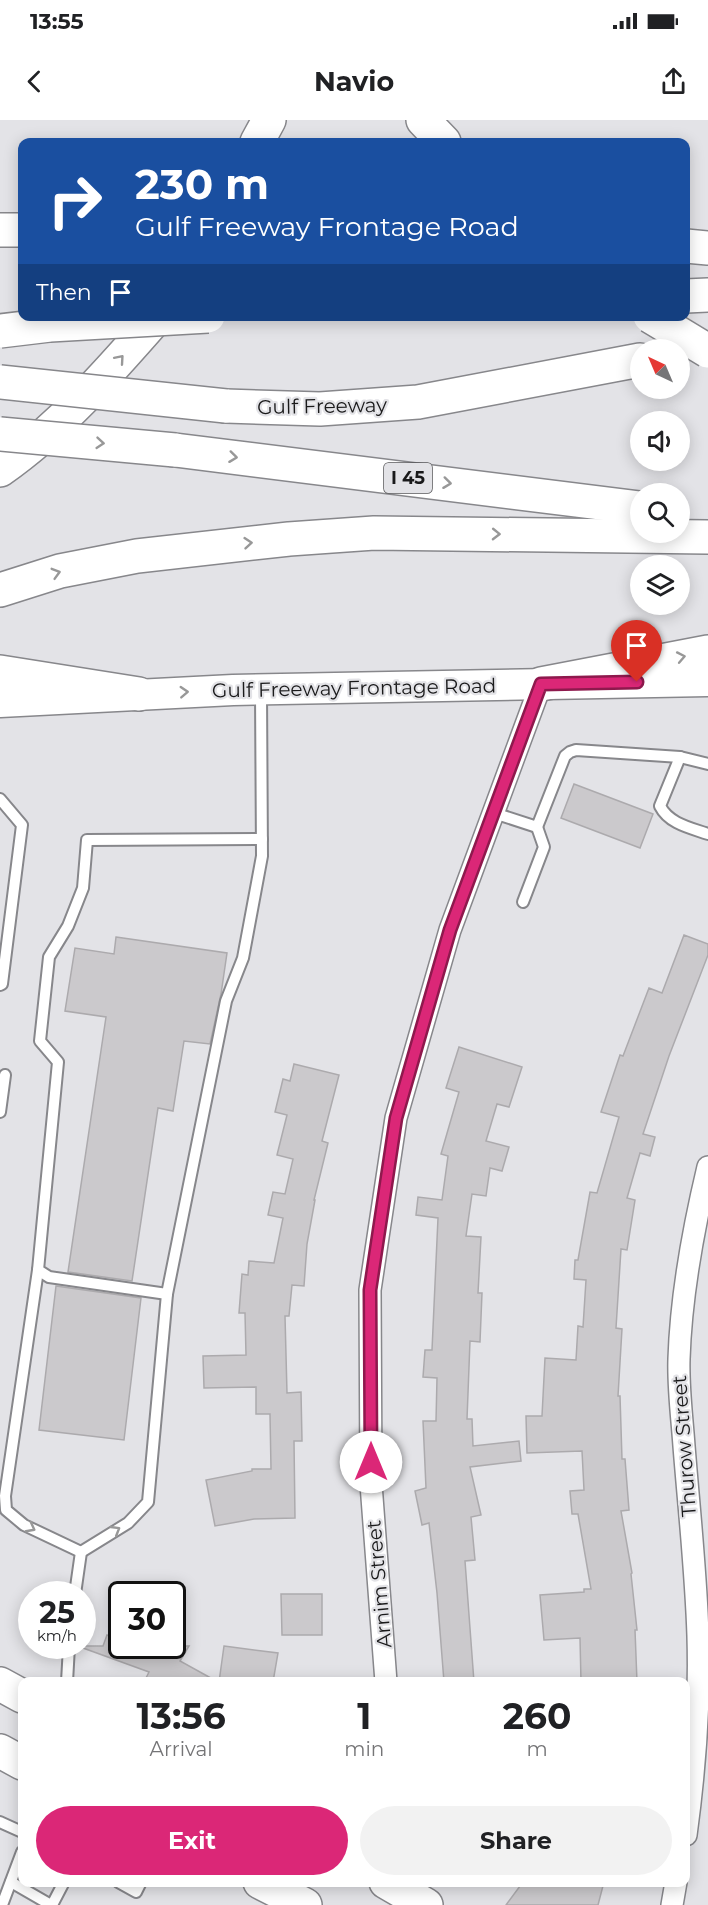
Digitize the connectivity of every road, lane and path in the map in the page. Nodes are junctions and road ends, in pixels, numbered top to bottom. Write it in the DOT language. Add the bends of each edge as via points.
graph roads {
  1 [pos="258,120"];
  2 [pos="269,120"];
  3 [pos="423,120"];
  4 [pos="251,138"];
  5 [pos="259,138"];
  6 [pos="440,138"];
  7 [pos="0,230"];
  8 [pos="18,230"];
  9 [pos="690,246"];
  10 [pos="708,248"];
  11 [pos="708,295"];
  12 [pos="690,296"];
  13 [pos="120,321"];
  14 [pos="154,321"];
  15 [pos="659,321"];
  16 [pos="0,331"];
  17 [pos="708,350"];
  18 [pos="690,351"];
  19 [pos="630,362"];
  20 [pos="0,382"];
  21 [pos="0,434"];
  22 [pos="0,470"];
  23 [pos="630,507"];
  24 [pos="690,514"];
  25 [pos="708,517"];
  26 [pos="708,537"];
  27 [pos="0,590"];
  28 [pos="708,652"];
  29 [pos="0,672"];
  30 [pos="708,681"];
  31 [pos="541,684"];
  32 [pos="261,689"];
  33 [pos="139,694"];
  34 [pos="0,702"];
  35 [pos="680,757"];
  36 [pos="708,764"];
  37 [pos="0,799"];
  38 [pos="494,813"];
  39 [pos="537,827"];
  40 [pos="708,834"];
  41 [pos="262,839"];
  42 [pos="522,902"];
  43 [pos="0,985"];
  44 [pos="5,1075"];
  45 [pos="0,1112"];
  46 [pos="708,1167"];
  47 [pos="38,1270"];
  48 [pos="166,1293"];
  49 [pos="81,1552"];
  50 [pos="77,1581"];
  51 [pos="68,1659"];
  52 [pos="67,1677"];
  53 [pos="387,1677"];
  54 [pos="0,1684"];
  55 [pos="18,1694"];
  56 [pos="0,1751"];
  57 [pos="18,1761"];
  58 [pos="690,1807"];
  59 [pos="0,1822"];
  60 [pos="18,1830"];
  61 [pos="18,1863"];
  62 [pos="11,1882"];
  63 [pos="18,1886"];
  64 [pos="20,1887"];
  65 [pos="61,1887"];
  66 [pos="127,1887"];
  67 [pos="138,1887"];
  68 [pos="270,1887"];
  69 [pos="395,1887"];
  70 [pos="675,1887"];
  71 [pos="2,1905"];
  72 [pos="52,1905"];
  73 [pos="305,1905"];
  74 [pos="426,1905"];
  75 [pos="672,1905"];
  1 -- 4 [label="main road"];
  2 -- 5 [label="main road"];
  3 -- 6 [label="main road"];
  7 -- 8 [label="main road"];
  9 -- 10 [label="main road"];
  11 -- 12 [label="main road"];
  13 -- 16 [label="main road, bridge"];
  22 -- 14 [label="main road, one-way" via="66,417"];
  15 -- 17 [label="main road, bridge"];
  17 -- 18 [label="main road"];
  19 -- 20 [label="main road, Gulf Freeway, bridge" via="418,402 320,410 226,406"];
  21 -- 23 [label="main road, I 45, one-way, bridge" via="175,450"];
  24 -- 25 [label="main road"];
  27 -- 26 [label="main road, one-way" via="60,571 137,556 374,533"];
  31 -- 28 [label="main road, one-way"];
  29 -- 33 [label="main road"];
  30 -- 31 [label="main road, Gulf Freeway Frontage Road"];
  31 -- 32 [label="main road, Gulf Freeway Frontage Road"];
  31 -- 38 [label="street, Arnim Street"];
  33 -- 32 [label="main road, Gulf Freeway Frontage Road, one-way"];
  32 -- 41 [label="lane"];
  33 -- 34 [label="main road, Gulf Freeway Frontage Road"];
  35 -- 36 [label="lane"];
  35 -- 39 [label="lane" via="570,752"];
  35 -- 40 [label="lane" via="660,806 669,819"];
  37 -- 43 [label="lane" via="22,825"];
  38 -- 39 [label="lane"];
  38 -- 53 [label="street, Arnim Street" via="450,930 396,1118 370,1290 371,1484"];
  39 -- 42 [label="lane" via="544,847"];
  41 -- 47 [label="lane" via="87,840 83,888 68,926 49,957 46,978 40,1041 58,1062"];
  41 -- 48 [label="lane" via="243,958 226,1001"];
  44 -- 45 [label="lane"];
  46 -- 58 [label="street, Thurow Street" via="684,1290 679,1360 698,1636"];
  47 -- 48 [label="lane" via="49,1277"];
  47 -- 49 [label="lane, one-way" via="6,1510 24,1525"];
  49 -- 48 [label="lane, one-way" via="128,1523 147,1502"];
  49 -- 50 [label="lane"];
  51 -- 52 [label="lane"];
  54 -- 55 [label="main road"];
  56 -- 57 [label="main road"];
  59 -- 60 [label="lane"];
  61 -- 62 [label="lane"];
  62 -- 63 [label="lane"];
  62 -- 71 [label="lane"];
  64 -- 72 [label="lane"];
  65 -- 72 [label="lane"];
  66 -- 67 [label="lane" via="136,1892"];
  68 -- 73 [label="main road"];
  69 -- 74 [label="main road"];
  70 -- 75 [label="street"];
}
